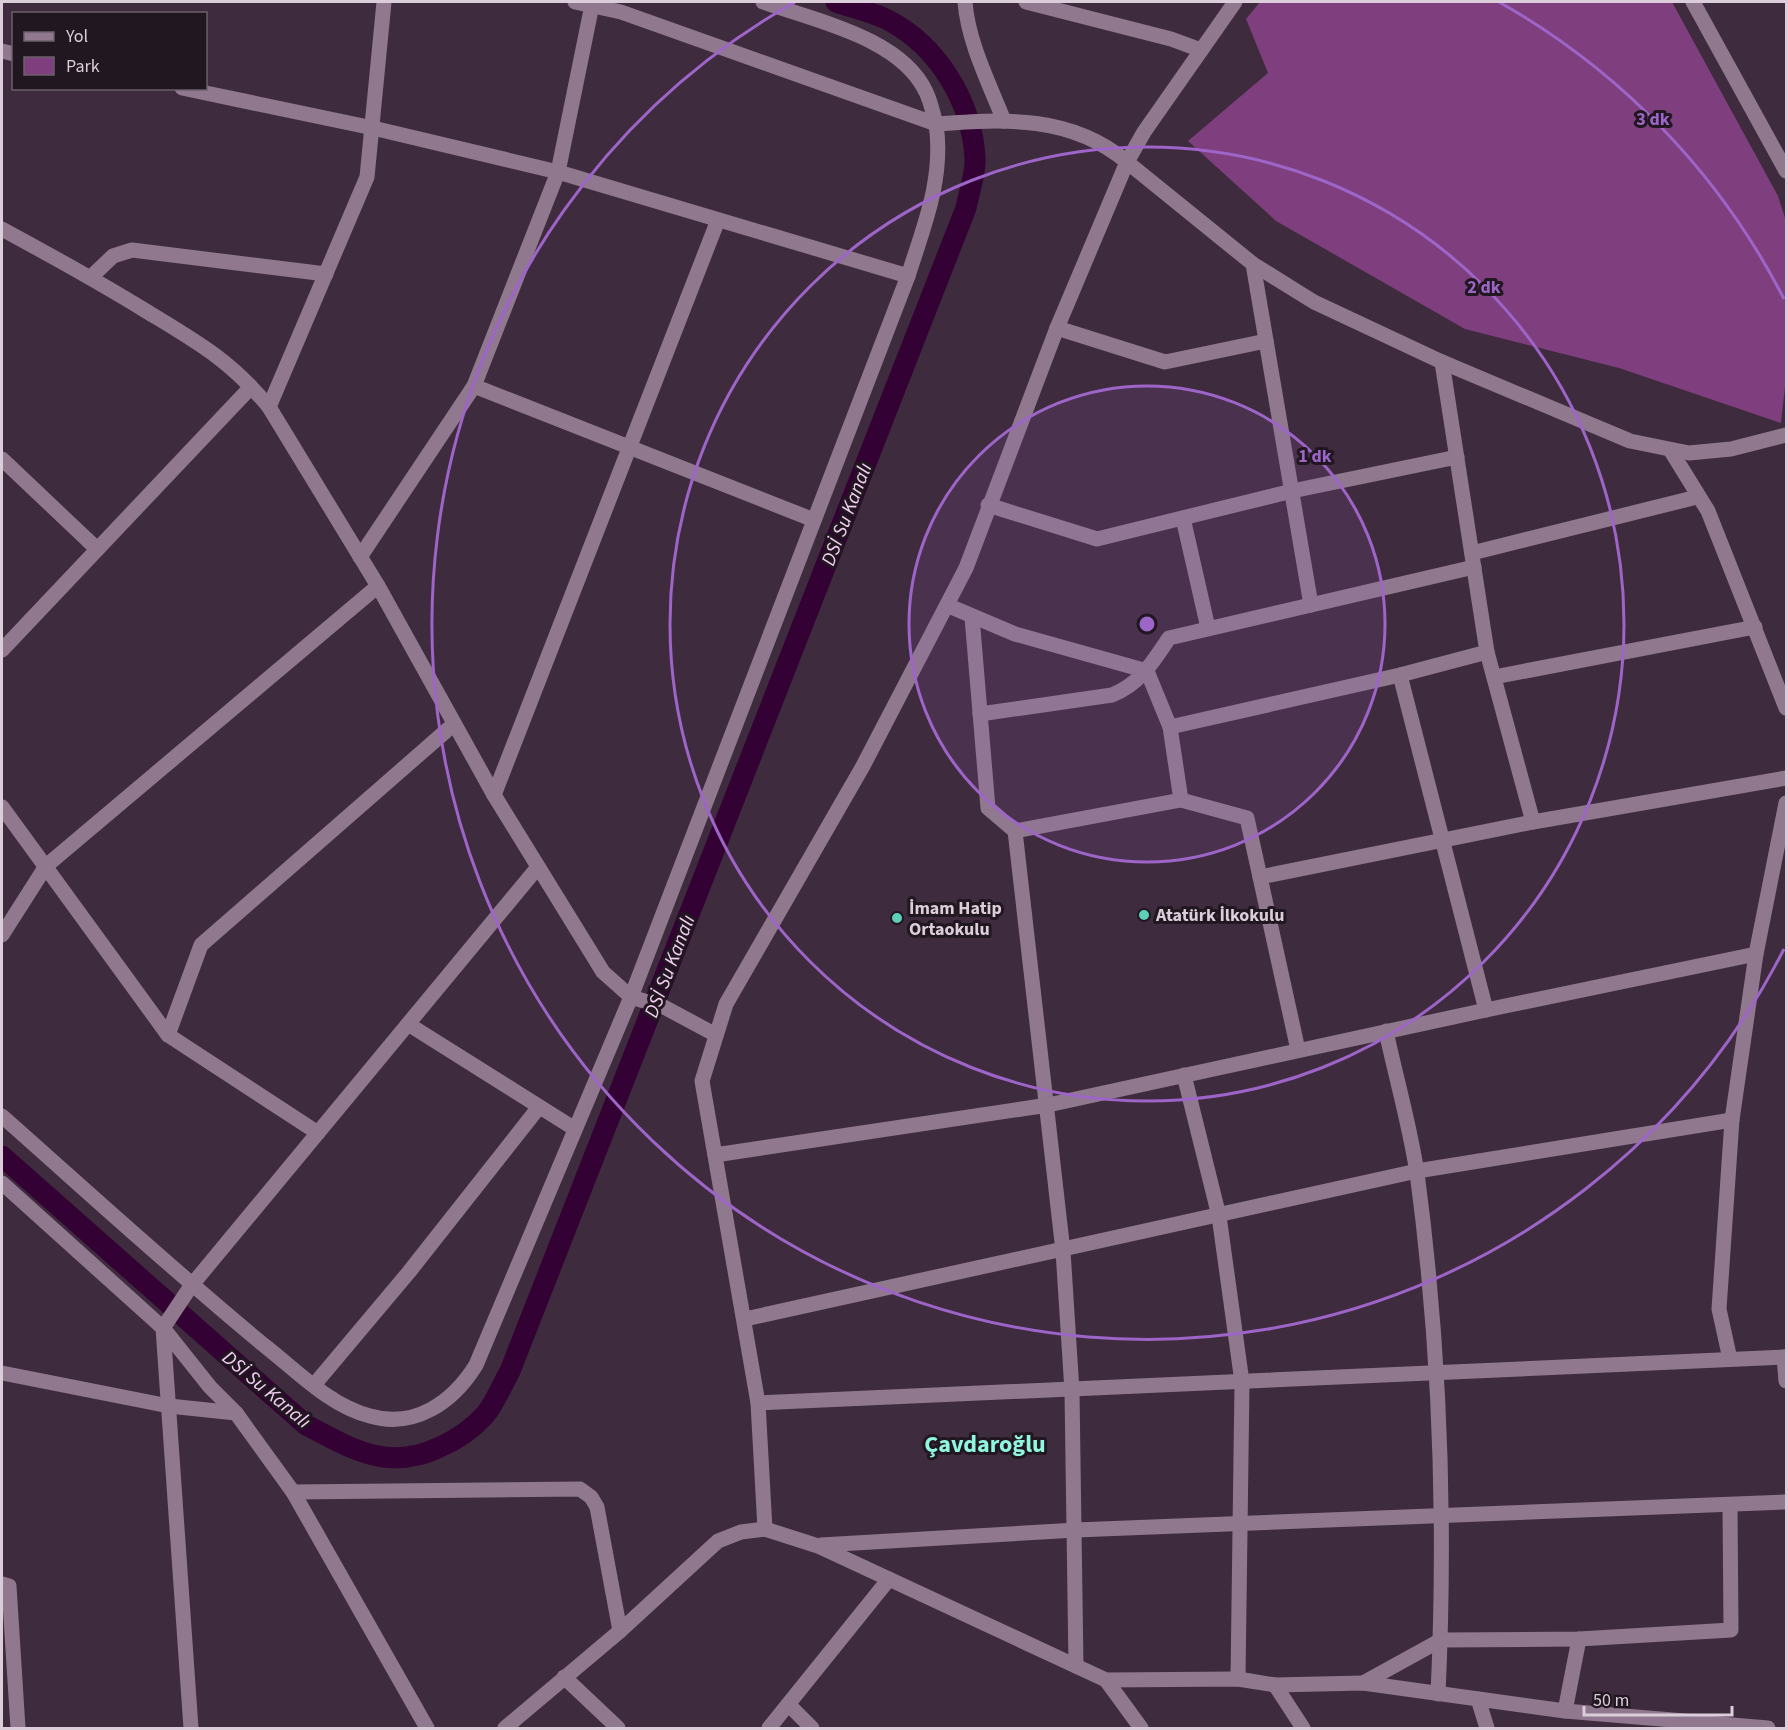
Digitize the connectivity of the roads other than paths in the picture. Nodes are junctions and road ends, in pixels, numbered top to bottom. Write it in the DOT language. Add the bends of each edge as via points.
graph roads {
  1 [pos="384,2"];
  2 [pos="575,2"];
  3 [pos="764,2"];
  4 [pos="965,2"];
  5 [pos="1026,2"];
  6 [pos="1235,2"];
  7 [pos="1693,2"];
  8 [pos="592,5"];
  9 [pos="623,7"];
  10 [pos="1201,50"];
  11 [pos="192,90"];
  12 [pos="1004,121"];
  13 [pos="936,124"];
  14 [pos="373,128"];
  15 [pos="1127,162"];
  16 [pos="1786,171"];
  17 [pos="558,172"];
  18 [pos="718,220"];
  19 [pos="2,229"];
  20 [pos="1253,264"];
  21 [pos="326,274"];
  22 [pos="908,276"];
  23 [pos="91,277"];
  24 [pos="1057,328"];
  25 [pos="1266,341"];
  26 [pos="1442,362"];
  27 [pos="474,386"];
  28 [pos="251,387"];
  29 [pos="268,407"];
  30 [pos="1786,435"];
  31 [pos="630,446"];
  32 [pos="1671,451"];
  33 [pos="1457,457"];
  34 [pos="2,459"];
  35 [pos="1292,491"];
  36 [pos="1697,497"];
  37 [pos="988,505"];
  38 [pos="1183,518"];
  39 [pos="814,520"];
  40 [pos="97,549"];
  41 [pos="360,557"];
  42 [pos="1473,560"];
  43 [pos="378,586"];
  44 [pos="1311,605"];
  45 [pos="949,606"];
  46 [pos="972,616"];
  47 [pos="1755,627"];
  48 [pos="1208,628"];
  49 [pos="2,650"];
  50 [pos="1487,652"];
  51 [pos="1147,671"];
  52 [pos="1400,675"];
  53 [pos="1494,677"];
  54 [pos="1786,708"];
  55 [pos="980,714"];
  56 [pos="454,724"];
  57 [pos="1170,727"];
  58 [pos="1786,778"];
  59 [pos="494,795"];
  60 [pos="1180,800"];
  61 [pos="1786,803"];
  62 [pos="2,807"];
  63 [pos="1533,822"];
  64 [pos="1015,831"];
  65 [pos="1441,841"];
  66 [pos="46,866"];
  67 [pos="538,867"];
  68 [pos="1260,877"];
  69 [pos="2,935"];
  70 [pos="1756,954"];
  71 [pos="631,997"];
  72 [pos="1486,1010"];
  73 [pos="408,1024"];
  74 [pos="1386,1031"];
  75 [pos="168,1035"];
  76 [pos="716,1035"];
  77 [pos="1298,1050"];
  78 [pos="1184,1076"];
  79 [pos="1047,1105"];
  80 [pos="539,1107"];
  81 [pos="2,1116"];
  82 [pos="1732,1120"];
  83 [pos="575,1129"];
  84 [pos="318,1133"];
  85 [pos="715,1155"];
  86 [pos="1417,1172"];
  87 [pos="2,1183"];
  88 [pos="1219,1216"];
  89 [pos="1063,1251"];
  90 [pos="191,1286"];
  91 [pos="745,1319"];
  92 [pos="163,1328"];
  93 [pos="1785,1357"];
  94 [pos="1730,1359"];
  95 [pos="1437,1372"];
  96 [pos="2,1373"];
  97 [pos="1786,1381"];
  98 [pos="1242,1382"];
  99 [pos="314,1385"];
  100 [pos="1072,1391"];
  101 [pos="758,1403"];
  102 [pos="169,1406"];
  103 [pos="236,1413"];
  104 [pos="292,1492"];
  105 [pos="1786,1503"];
  106 [pos="1730,1505"];
  107 [pos="1440,1516"];
  108 [pos="1240,1524"];
  109 [pos="765,1529"];
  110 [pos="1076,1530"];
  111 [pos="818,1546"];
  112 [pos="890,1579"];
  113 [pos="2,1584"];
  114 [pos="620,1631"];
  115 [pos="1579,1639"];
  116 [pos="1441,1640"];
  117 [pos="1076,1666"];
  118 [pos="564,1677"];
  119 [pos="1238,1678"];
  120 [pos="1106,1680"];
  121 [pos="1364,1683"];
  122 [pos="1275,1685"];
  123 [pos="1438,1694"];
  124 [pos="1478,1699"];
  125 [pos="789,1704"];
  126 [pos="1565,1711"];
  127 [pos="1729,1727"];
  128 [pos="18,1728"];
  129 [pos="191,1728"];
  130 [pos="427,1728"];
  131 [pos="505,1728"];
  132 [pos="618,1728"];
  133 [pos="769,1728"];
  134 [pos="812,1728"];
  135 [pos="1141,1728"];
  136 [pos="1303,1728"];
  137 [pos="1487,1728"];
  138 [pos="1768,1728"];
  1 -- 14 [label="street"];
  2 -- 8 [label="street"];
  3 -- 13 [label="street" via="874,42 896,55 927,93"];
  4 -- 12 [label="street" via="966,15"];
  5 -- 10 [label="street"];
  6 -- 10 [label="street"];
  7 -- 16 [label="street"];
  8 -- 9 [label="street"];
  8 -- 17 [label="street"];
  9 -- 13 [label="street"];
  10 -- 15 [label="street"];
  11 -- 14 [label="street"];
  12 -- 13 [label="street"];
  12 -- 15 [label="street" via="1072,130 1110,147"];
  13 -- 22 [label="street" via="938,175"];
  14 -- 17 [label="street"];
  14 -- 21 [label="street" via="367,177"];
  15 -- 20 [label="street"];
  15 -- 24 [label="street"];
  17 -- 18 [label="street"];
  17 -- 27 [label="street"];
  18 -- 22 [label="street"];
  18 -- 31 [label="street"];
  19 -- 23 [label="street"];
  20 -- 25 [label="street"];
  20 -- 26 [label="street" via="1314,302"];
  21 -- 23 [label="street" via="132,250 113,256"];
  21 -- 29 [label="street"];
  22 -- 39 [label="street"];
  23 -- 28 [label="street" via="214,352"];
  24 -- 25 [label="street" via="1165,362"];
  24 -- 37 [label="street"];
  25 -- 35 [label="street"];
  26 -- 32 [label="street" via="1630,441"];
  26 -- 33 [label="street"];
  27 -- 31 [label="street"];
  27 -- 41 [label="street"];
  28 -- 29 [label="street"];
  28 -- 40 [label="street"];
  29 -- 41 [label="street"];
  30 -- 32 [label="street" via="1712,452"];
  31 -- 39 [label="street"];
  31 -- 59 [label="street"];
  32 -- 36 [label="street"];
  33 -- 35 [label="street"];
  33 -- 42 [label="street"];
  34 -- 40 [label="street"];
  35 -- 38 [label="street"];
  35 -- 44 [label="street"];
  36 -- 42 [label="street"];
  36 -- 47 [label="street" via="1708,511"];
  37 -- 38 [label="street" via="1097,540"];
  37 -- 45 [label="street"];
  38 -- 48 [label="street"];
  39 -- 71 [label="street"];
  40 -- 49 [label="street"];
  41 -- 43 [label="street"];
  42 -- 44 [label="street"];
  42 -- 50 [label="street"];
  43 -- 56 [label="street"];
  43 -- 66 [label="street"];
  44 -- 48 [label="street"];
  45 -- 46 [label="street"];
  45 -- 76 [label="street" via="726,1004"];
  46 -- 51 [label="street" via="1015,634"];
  46 -- 55 [label="street"];
  47 -- 53 [label="street"];
  47 -- 54 [label="street"];
  48 -- 51 [label="street" via="1169,638"];
  50 -- 52 [label="street"];
  50 -- 53 [label="street"];
  51 -- 55 [label="street" via="1130,687 1112,695"];
  51 -- 57 [label="street"];
  52 -- 57 [label="street"];
  52 -- 65 [label="street"];
  53 -- 63 [label="street"];
  55 -- 64 [label="street" via="988,808"];
  56 -- 59 [label="street"];
  56 -- 75 [label="street" via="201,945"];
  57 -- 60 [label="street"];
  58 -- 63 [label="street"];
  59 -- 67 [label="street"];
  60 -- 64 [label="street"];
  60 -- 68 [label="street" via="1247,818"];
  61 -- 70 [label="street"];
  62 -- 66 [label="street"];
  63 -- 65 [label="street"];
  64 -- 79 [label="street"];
  65 -- 68 [label="street"];
  65 -- 72 [label="street"];
  66 -- 69 [label="street"];
  66 -- 75 [label="street"];
  67 -- 71 [label="street" via="603,972"];
  67 -- 73 [label="street"];
  68 -- 77 [label="street"];
  70 -- 72 [label="street"];
  70 -- 82 [label="street"];
  71 -- 76 [label="street" via="664,1007"];
  71 -- 83 [label="street"];
  72 -- 74 [label="street"];
  73 -- 80 [label="street"];
  73 -- 84 [label="street"];
  74 -- 77 [label="street"];
  74 -- 86 [label="street"];
  75 -- 84 [label="street"];
  76 -- 85 [label="street" via="702,1081"];
  77 -- 78 [label="street"];
  78 -- 79 [label="street"];
  78 -- 88 [label="street"];
  79 -- 85 [label="street"];
  79 -- 89 [label="street"];
  80 -- 83 [label="street"];
  80 -- 99 [label="street"];
  81 -- 90 [label="street"];
  82 -- 86 [label="street"];
  82 -- 94 [label="street" via="1719,1309"];
  83 -- 99 [label="street" via="476,1365 462,1387 426,1413 399,1419 371,1417 346,1408"];
  84 -- 90 [label="street"];
  85 -- 91 [label="street"];
  86 -- 88 [label="street"];
  86 -- 95 [label="street"];
  87 -- 92 [label="street"];
  88 -- 89 [label="street"];
  88 -- 98 [label="street"];
  89 -- 91 [label="street"];
  89 -- 100 [label="street"];
  90 -- 92 [label="street"];
  90 -- 99 [label="street"];
  91 -- 101 [label="street"];
  92 -- 102 [label="street"];
  92 -- 103 [label="street" via="210,1388"];
  93 -- 94 [label="street"];
  93 -- 97 [label="street"];
  94 -- 95 [label="street"];
  95 -- 98 [label="street"];
  95 -- 107 [label="street"];
  96 -- 102 [label="street"];
  98 -- 100 [label="street"];
  98 -- 108 [label="street"];
  100 -- 101 [label="street"];
  100 -- 110 [label="street"];
  101 -- 109 [label="street"];
  102 -- 103 [label="street"];
  102 -- 129 [label="street"];
  103 -- 104 [label="street"];
  104 -- 114 [label="street" via="580,1489 597,1507"];
  104 -- 130 [label="street"];
  105 -- 106 [label="street"];
  106 -- 107 [label="street"];
  106 -- 115 [label="street" via="1731,1630"];
  107 -- 108 [label="street"];
  107 -- 116 [label="street"];
  108 -- 110 [label="street"];
  108 -- 119 [label="street"];
  109 -- 111 [label="street"];
  109 -- 114 [label="street" via="741,1532 718,1541"];
  110 -- 111 [label="street"];
  110 -- 117 [label="street"];
  111 -- 112 [label="street"];
  112 -- 117 [label="street"];
  112 -- 125 [label="street"];
  113 -- 128 [label="street" via="9,1586"];
  114 -- 118 [label="street"];
  115 -- 116 [label="street"];
  115 -- 126 [label="street"];
  116 -- 121 [label="street"];
  116 -- 123 [label="street"];
  117 -- 120 [label="street"];
  118 -- 131 [label="street"];
  118 -- 132 [label="street"];
  119 -- 120 [label="street"];
  119 -- 122 [label="street"];
  120 -- 135 [label="street"];
  121 -- 122 [label="street"];
  121 -- 123 [label="street"];
  122 -- 136 [label="street"];
  123 -- 124 [label="street"];
  124 -- 126 [label="street"];
  124 -- 137 [label="street"];
  125 -- 133 [label="street"];
  125 -- 134 [label="street"];
  126 -- 127 [label="street"];
  127 -- 138 [label="street"];
}
